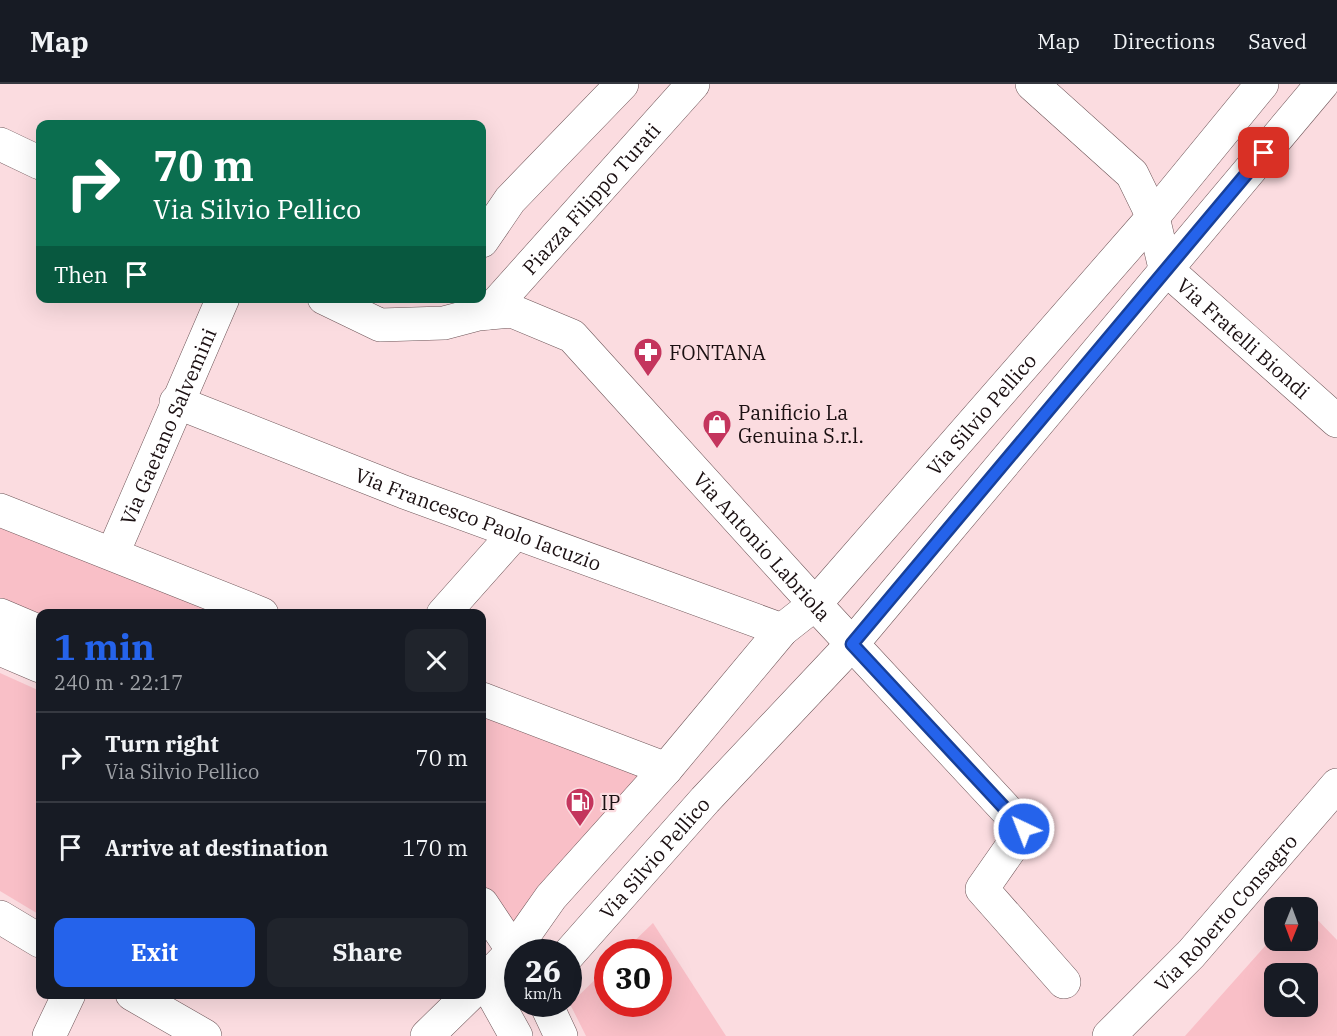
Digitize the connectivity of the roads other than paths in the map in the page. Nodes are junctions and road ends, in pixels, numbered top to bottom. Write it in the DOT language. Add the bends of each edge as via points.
graph roads {
  1 [pos="622,84"];
  2 [pos="693,84"];
  3 [pos="1032,84"];
  4 [pos="1262,84"];
  5 [pos="1322,84"];
  6 [pos="0,144"];
  7 [pos="36,162"];
  8 [pos="1153,217"];
  9 [pos="486,235"];
  10 [pos="1165,268"];
  11 [pos="221,303"];
  12 [pos="334,303"];
  13 [pos="448,311"];
  14 [pos="488,313"];
  15 [pos="177,402"];
  16 [pos="1337,421"];
  17 [pos="0,510"];
  18 [pos="515,533"];
  19 [pos="113,553"];
  20 [pos="815,604"];
  21 [pos="250,609"];
  22 [pos="448,609"];
  23 [pos="782,630"];
  24 [pos="3,632"];
  25 [pos="36,632"];
  26 [pos="852,644"];
  27 [pos="36,662"];
  28 [pos="486,701"];
  29 [pos="693,738"];
  30 [pos="741,762"];
  31 [pos="666,769"];
  32 [pos="1337,785"];
  33 [pos="486,910"];
  34 [pos="0,917"];
  35 [pos="36,939"];
  36 [pos="505,939"];
  37 [pos="524,939"];
  38 [pos="582,939"];
  39 [pos="504,963"];
  40 [pos="486,977"];
  41 [pos="1064,982"];
  42 [pos="486,993"];
  43 [pos="67,999"];
  44 [pos="141,999"];
  45 [pos="463,999"];
  46 [pos="552,1017"];
  47 [pos="509,1024"];
  48 [pos="49,1036"];
  49 [pos="205,1036"];
  50 [pos="427,1036"];
  51 [pos="561,1036"];
  52 [pos="1109,1036"];
  1 -- 9 [label="street" via="510,200"];
  2 -- 14 [label="street, Piazza Filippo Turati"];
  3 -- 8 [label="street, Via Fratelli Biondi" via="1132,174"];
  4 -- 8 [label="street, Via Silvio Pellico"];
  5 -- 10 [label="street, Via Silvio Pellico"];
  6 -- 7 [label="street"];
  8 -- 10 [label="street, Via Fratelli Biondi"];
  8 -- 20 [label="street, Via Silvio Pellico"];
  10 -- 16 [label="street, Via Fratelli Biondi"];
  10 -- 26 [label="street, Via Silvio Pellico"];
  11 -- 15 [label="street, Via Gaetano Salvemini"];
  12 -- 13 [label="street, Via Antonio Labriola" via="380,326"];
  13 -- 14 [label="street, Via Antonio Labriola"];
  14 -- 20 [label="street, Via Antonio Labriola" via="512,311 572,336"];
  15 -- 18 [label="street, Via Francesco Paolo Iacuzio"];
  15 -- 19 [label="street, Via Gaetano Salvemini"];
  17 -- 19 [label="street"];
  18 -- 22 [label="street"];
  18 -- 23 [label="street, Via Francesco Paolo Iacuzio"];
  19 -- 21 [label="street"];
  20 -- 23 [label="street, Via Silvio Pellico"];
  20 -- 26 [label="street, Via Antonio Labriola"];
  23 -- 29 [label="street, Via Silvio Pellico"];
  24 -- 25 [label="street"];
  24 -- 27 [label="street"];
  26 -- 30 [label="street, Via Silvio Pellico"];
  26 -- 41 [label="street, Via Antonio Labriola" via="1024,829 982,889"];
  28 -- 31 [label="street"];
  29 -- 30 [label="street"];
  29 -- 31 [label="street, Via Silvio Pellico"];
  30 -- 38 [label="street, Via Silvio Pellico"];
  31 -- 37 [label="street, Via Silvio Pellico" via="551,897"];
  32 -- 52 [label="street, Via Roberto Consagro" via="1191,954"];
  33 -- 36 [label="street"];
  34 -- 35 [label="street"];
  39 -- 40 [label="street, Via Silvio Pellico"];
  42 -- 47 [label="street"];
  43 -- 48 [label="street"];
  44 -- 49 [label="street"];
  45 -- 50 [label="street, Via Silvio Pellico"];
  46 -- 51 [label="street"];
}
